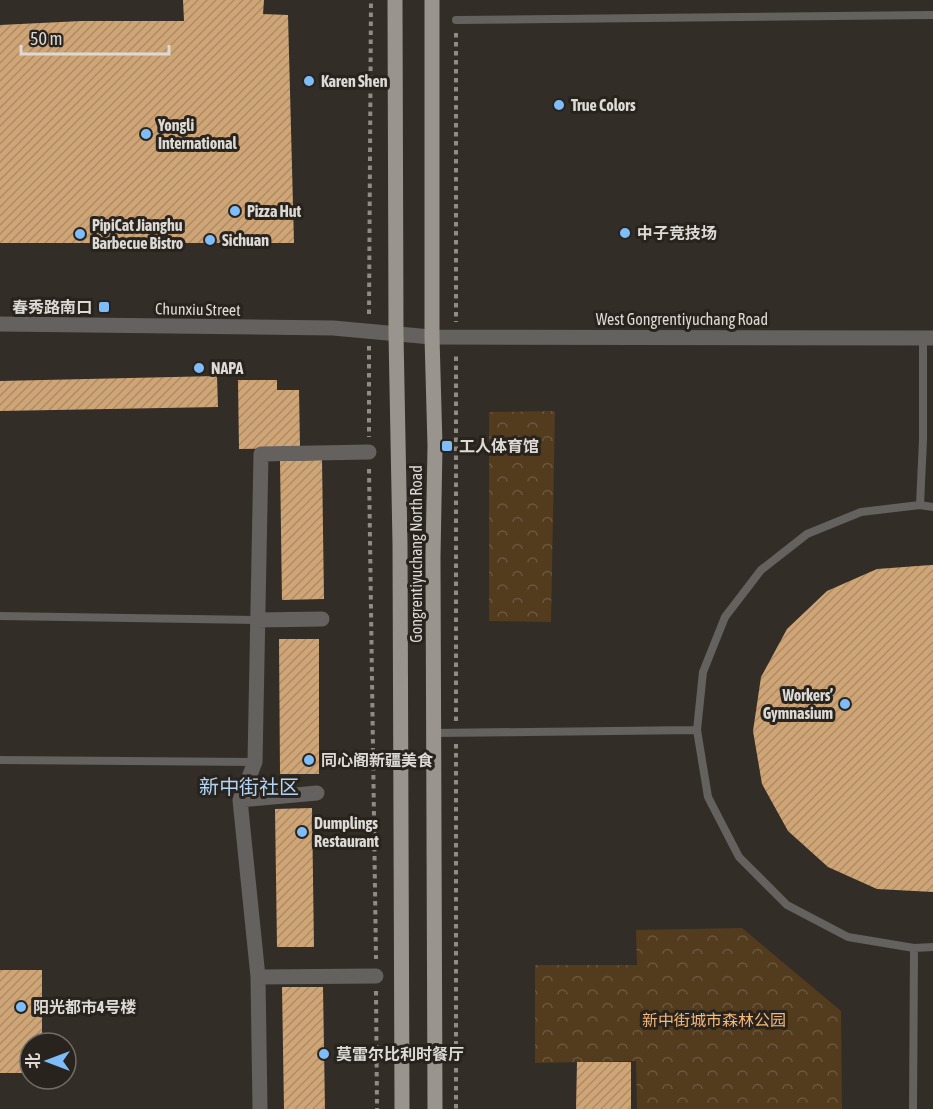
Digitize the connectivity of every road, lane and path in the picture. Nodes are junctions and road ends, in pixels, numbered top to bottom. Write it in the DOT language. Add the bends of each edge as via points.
graph roads {
  1 [pos="371,0"];
  2 [pos="394,0"];
  3 [pos="432,0"];
  4 [pos="933,15"];
  5 [pos="456,20"];
  6 [pos="0,324"];
  7 [pos="369,331"];
  8 [pos="396,334"];
  9 [pos="432,337"];
  10 [pos="456,337"];
  11 [pos="928,338"];
  12 [pos="369,452"];
  13 [pos="920,505"];
  14 [pos="933,507"];
  15 [pos="0,616"];
  16 [pos="322,619"];
  17 [pos="257,620"];
  18 [pos="697,730"];
  19 [pos="456,732"];
  20 [pos="434,733"];
  21 [pos="0,760"];
  22 [pos="255,762"];
  23 [pos="317,793"];
  24 [pos="240,800"];
  25 [pos="933,947"];
  26 [pos="914,948"];
  27 [pos="376,976"];
  28 [pos="258,977"];
  29 [pos="260,1109"];
  30 [pos="377,1109"];
  31 [pos="402,1109"];
  32 [pos="435,1109"];
  33 [pos="456,1109"];
  34 [pos="913,1109"];
  1 -- 7 [label="path"];
  2 -- 8 [label="main road, Gongrentiyuchang North Road"];
  3 -- 9 [label="main road, Gongrentiyuchang North Road"];
  4 -- 5 [label="lane"];
  5 -- 10 [label="path"];
  6 -- 7 [label="street, Chunxiu Street"];
  7 -- 8 [label="street, Chunxiu Street"];
  7 -- 12 [label="path"];
  8 -- 9 [label="street, Chunxiu Street"];
  8 -- 31 [label="main road, Gongrentiyuchang North Road"];
  9 -- 10 [label="street, West Gongrentiyuchang Road"];
  9 -- 20 [label="main road, Gongrentiyuchang North Road"];
  10 -- 11 [label="street, West Gongrentiyuchang Road"];
  10 -- 19 [label="path"];
  11 -- 13 [label="lane"];
  12 -- 17 [label="street" via="261,454"];
  12 -- 27 [label="path"];
  13 -- 14 [label="lane"];
  13 -- 18 [label="lane" via="850,516 807,534 761,570 725,617 703,672"];
  15 -- 17 [label="lane"];
  16 -- 17 [label="street"];
  17 -- 22 [label="street"];
  18 -- 19 [label="lane"];
  18 -- 26 [label="lane" via="708,797 739,857 771,890 787,905 848,937"];
  19 -- 20 [label="lane"];
  19 -- 33 [label="path"];
  20 -- 32 [label="main road, Gongrentiyuchang North Road"];
  21 -- 22 [label="lane"];
  22 -- 24 [label="street"];
  23 -- 24 [label="street"];
  24 -- 28 [label="street"];
  25 -- 26 [label="lane"];
  26 -- 34 [label="lane"];
  27 -- 28 [label="street"];
  27 -- 30 [label="path"];
  28 -- 29 [label="street"];
}
